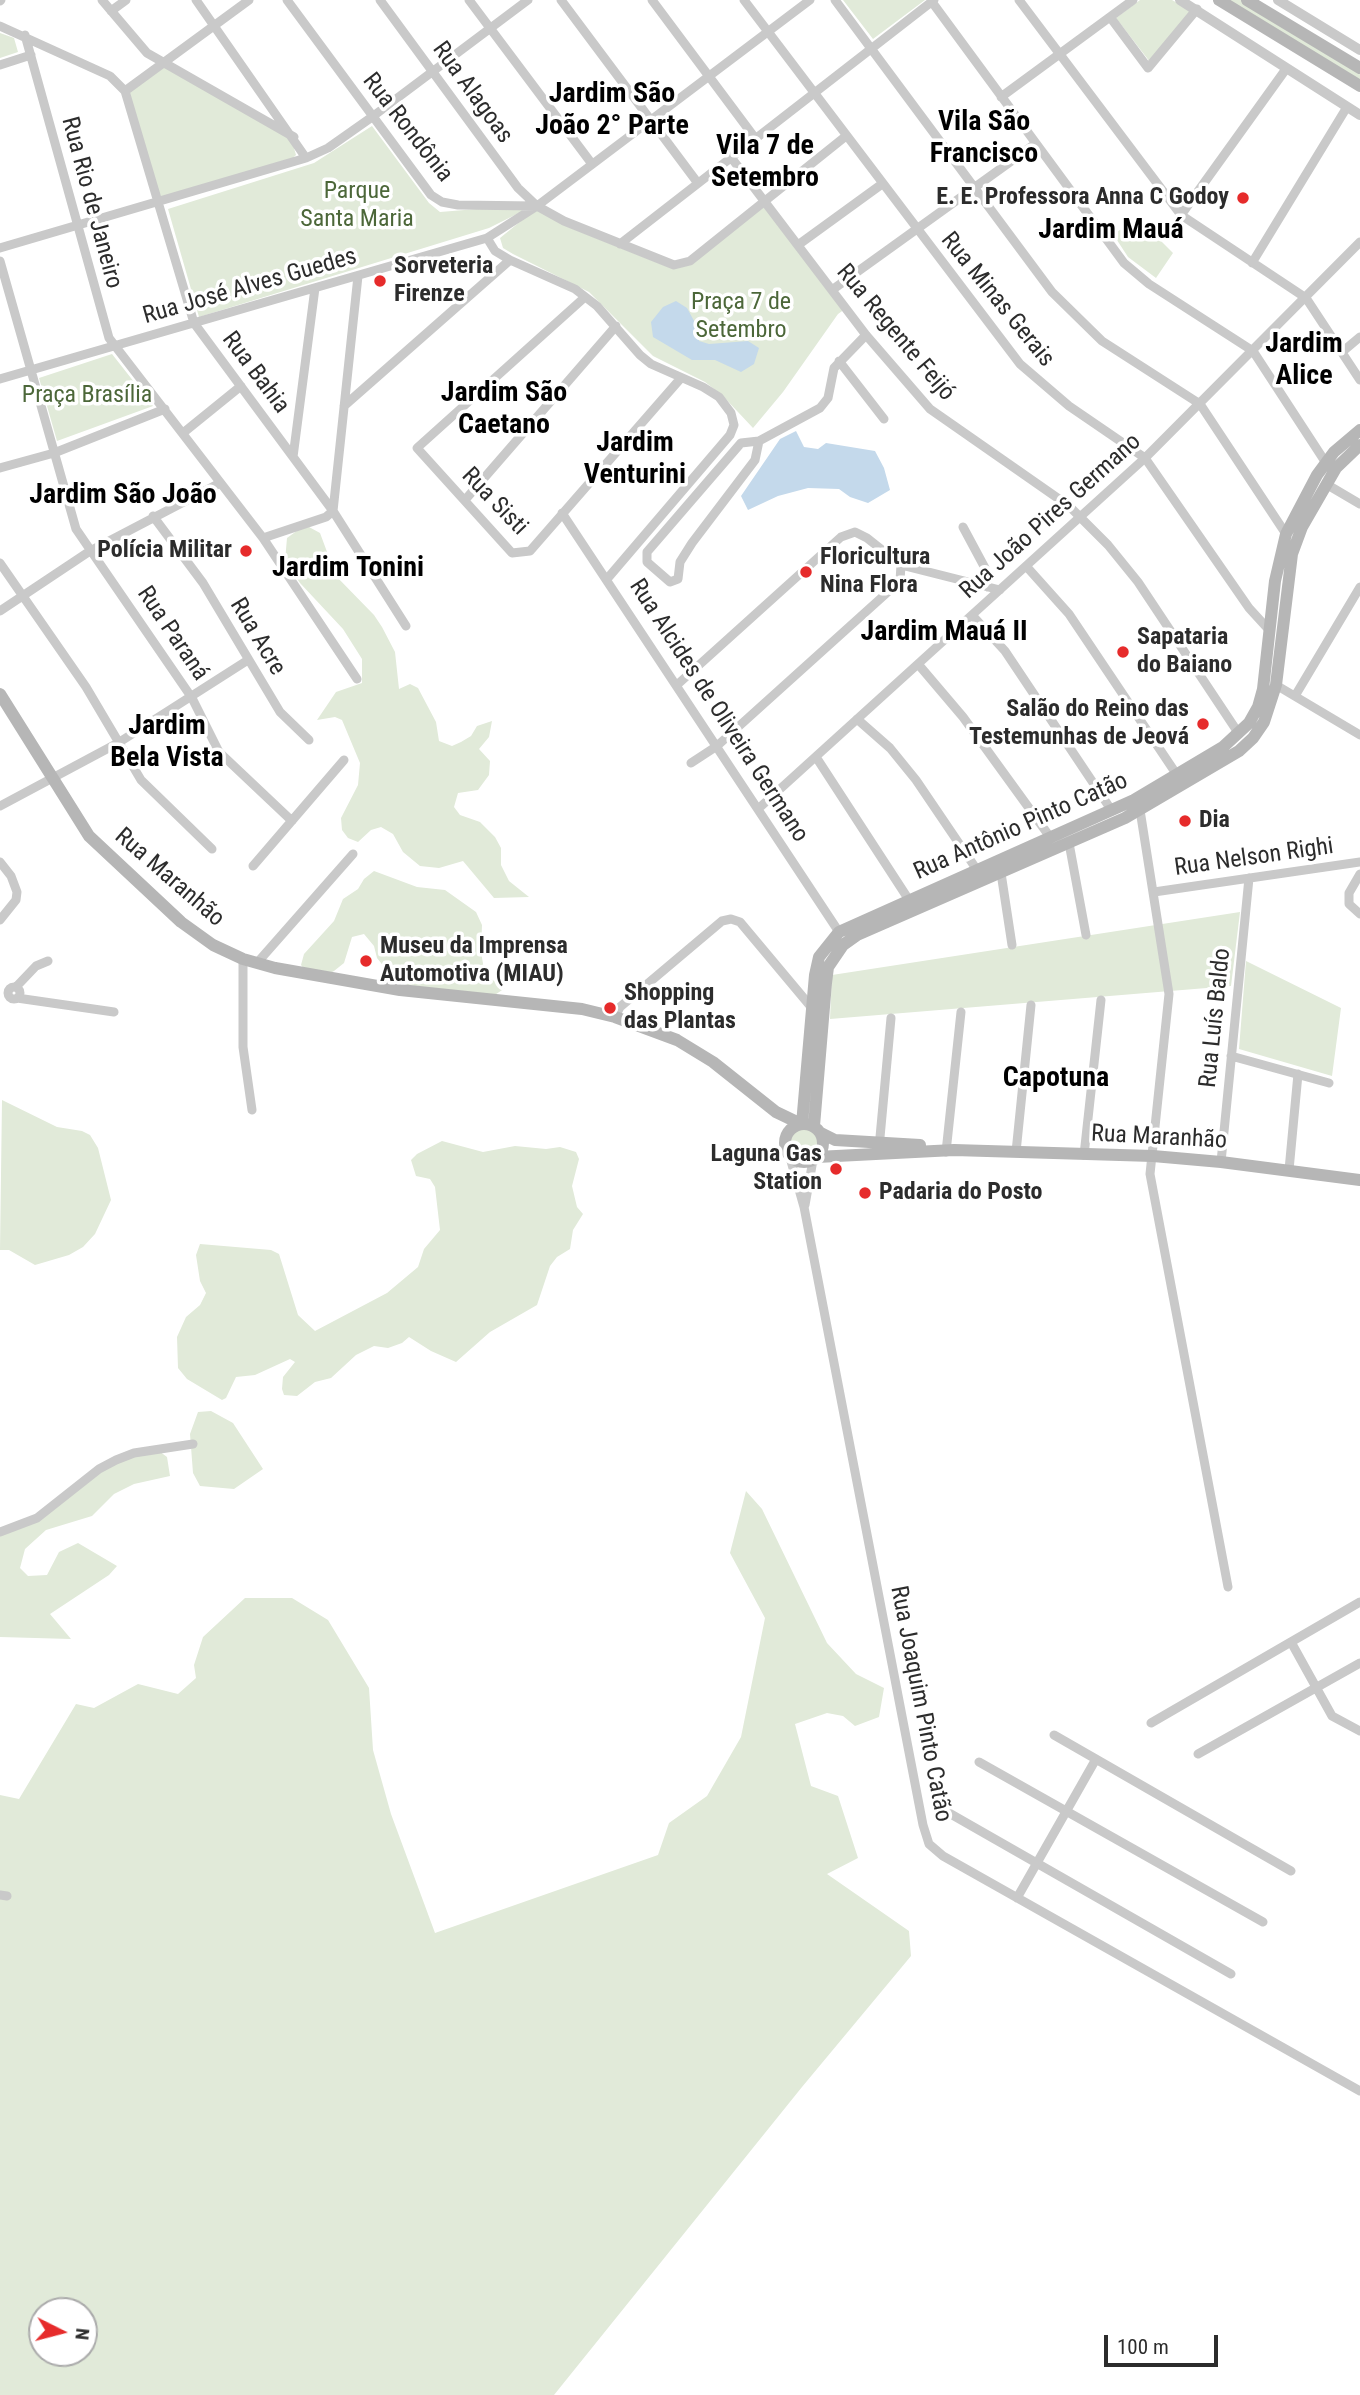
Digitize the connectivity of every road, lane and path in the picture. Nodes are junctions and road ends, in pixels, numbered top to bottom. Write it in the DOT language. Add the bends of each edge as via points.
graph roads {
  1 [pos="102,0"];
  2 [pos="126,0"];
  3 [pos="195,0"];
  4 [pos="249,0"];
  5 [pos="287,0"];
  6 [pos="380,0"];
  7 [pos="469,0"];
  8 [pos="528,0"];
  9 [pos="561,0"];
  10 [pos="653,0"];
  11 [pos="744,0"];
  12 [pos="810,0"];
  13 [pos="835,0"];
  14 [pos="1019,0"];
  15 [pos="1133,0"];
  16 [pos="1180,0"];
  17 [pos="1219,0"];
  18 [pos="1247,0"];
  19 [pos="1278,0"];
  20 [pos="933,1"];
  21 [pos="1197,9"];
  22 [pos="111,11"];
  23 [pos="1111,17"];
  24 [pos="215,25"];
  25 [pos="0,26"];
  26 [pos="490,28"];
  27 [pos="768,32"];
  28 [pos="25,36"];
  29 [pos="871,48"];
  30 [pos="1360,50"];
  31 [pos="1059,54"];
  32 [pos="31,55"];
  33 [pos="163,64"];
  34 [pos="0,65"];
  35 [pos="1360,68"];
  36 [pos="1286,69"];
  37 [pos="432,72"];
  38 [pos="709,76"];
  39 [pos="1360,86"];
  40 [pos="125,91"];
  41 [pos="813,93"];
  42 [pos="1000,97"];
  43 [pos="1347,107"];
  44 [pos="1360,115"];
  45 [pos="372,117"];
  46 [pos="651,120"];
  47 [pos="846,136"];
  48 [pos="294,137"];
  49 [pos="755,138"];
  50 [pos="1035,144"];
  51 [pos="730,156"];
  52 [pos="306,158"];
  53 [pos="592,164"];
  54 [pos="697,182"];
  55 [pos="882,184"];
  56 [pos="975,187"];
  57 [pos="764,201"];
  58 [pos="159,203"];
  59 [pos="537,206"];
  60 [pos="1181,215"];
  61 [pos="78,226"];
  62 [pos="916,229"];
  63 [pos="486,238"];
  64 [pos="1360,242"];
  65 [pos="620,244"];
  66 [pos="797,245"];
  67 [pos="0,248"];
  68 [pos="510,260"];
  69 [pos="0,261"];
  70 [pos="1252,263"];
  71 [pos="358,276"];
  72 [pos="315,288"];
  73 [pos="832,290"];
  74 [pos="585,297"];
  75 [pos="1306,298"];
  76 [pos="194,323"];
  77 [pos="616,326"];
  78 [pos="866,335"];
  79 [pos="1360,337"];
  80 [pos="115,346"];
  81 [pos="1253,351"];
  82 [pos="1342,352"];
  83 [pos="839,361"];
  84 [pos="31,370"];
  85 [pos="681,377"];
  86 [pos="0,379"];
  87 [pos="1360,380"];
  88 [pos="240,386"];
  89 [pos="1200,404"];
  90 [pos="344,407"];
  91 [pos="165,409"];
  92 [pos="884,419"];
  93 [pos="1360,430"];
  94 [pos="183,433"];
  95 [pos="759,440"];
  96 [pos="1360,445"];
  97 [pos="54,453"];
  98 [pos="293,457"];
  99 [pos="1145,458"];
  100 [pos="1326,463"];
  101 [pos="0,468"];
  102 [pos="220,483"];
  103 [pos="1326,484"];
  104 [pos="464,500"];
  105 [pos="1360,504"];
  106 [pos="333,511"];
  107 [pos="562,513"];
  108 [pos="153,516"];
  109 [pos="1081,516"];
  110 [pos="963,527"];
  111 [pos="1286,534"];
  112 [pos="263,538"];
  113 [pos="90,551"];
  114 [pos="0,563"];
  115 [pos="901,565"];
  116 [pos="1026,566"];
  117 [pos="607,579"];
  118 [pos="988,587"];
  119 [pos="1360,587"];
  120 [pos="1000,590"];
  121 [pos="21,595"];
  122 [pos="0,611"];
  123 [pos="972,615"];
  124 [pos="406,626"];
  125 [pos="1276,634"];
  126 [pos="248,660"];
  127 [pos="918,664"];
  128 [pos="357,679"];
  129 [pos="678,684"];
  130 [pos="1276,685"];
  131 [pos="0,694"];
  132 [pos="1295,696"];
  133 [pos="192,698"];
  134 [pos="858,719"];
  135 [pos="1359,733"];
  136 [pos="1239,734"];
  137 [pos="309,740"];
  138 [pos="118,743"];
  139 [pos="717,746"];
  140 [pos="816,757"];
  141 [pos="344,760"];
  142 [pos="691,763"];
  143 [pos="1177,775"];
  144 [pos="51,778"];
  145 [pos="1166,795"];
  146 [pos="0,806"];
  147 [pos="758,809"];
  148 [pos="1140,810"];
  149 [pos="1112,811"];
  150 [pos="292,821"];
  151 [pos="1052,843"];
  152 [pos="1069,843"];
  153 [pos="212,849"];
  154 [pos="353,854"];
  155 [pos="0,862"];
  156 [pos="1360,862"];
  157 [pos="253,866"];
  158 [pos="977,870"];
  159 [pos="1001,873"];
  160 [pos="1360,874"];
  161 [pos="1249,878"];
  162 [pos="1154,892"];
  163 [pos="909,900"];
  164 [pos="1360,914"];
  165 [pos="903,915"];
  166 [pos="0,920"];
  167 [pos="839,932"];
  168 [pos="1086,934"];
  169 [pos="1012,945"];
  170 [pos="243,959"];
  171 [pos="48,961"];
  172 [pos="257,963"];
  173 [pos="8,993"];
  174 [pos="1101,1000"];
  175 [pos="1031,1005"];
  176 [pos="812,1008"];
  177 [pos="961,1012"];
  178 [pos="114,1013"];
  179 [pos="615,1017"];
  180 [pos="891,1018"];
  181 [pos="1231,1056"];
  182 [pos="1298,1074"];
  183 [pos="1329,1083"];
  184 [pos="252,1110"];
  185 [pos="776,1112"];
  186 [pos="809,1127"];
  187 [pos="785,1140"];
  188 [pos="879,1149"];
  189 [pos="949,1150"];
  190 [pos="1016,1153"];
  191 [pos="789,1154"];
  192 [pos="1084,1155"];
  193 [pos="1153,1156"];
  194 [pos="815,1158"];
  195 [pos="1221,1161"];
  196 [pos="1289,1170"];
  197 [pos="1357,1182"];
  198 [pos="804,1207"];
  199 [pos="193,1444"];
  200 [pos="0,1532"];
  201 [pos="1228,1587"];
  202 [pos="1360,1602"];
  203 [pos="1291,1642"];
  204 [pos="1360,1663"];
  205 [pos="1317,1687"];
  206 [pos="1151,1723"];
  207 [pos="1360,1731"];
  208 [pos="1054,1735"];
  209 [pos="1198,1754"];
  210 [pos="1096,1759"];
  211 [pos="979,1762"];
  212 [pos="942,1809"];
  213 [pos="1066,1811"];
  214 [pos="1037,1863"];
  215 [pos="1291,1871"];
  216 [pos="1017,1898"];
  217 [pos="1263,1922"];
  218 [pos="1231,1974"];
  219 [pos="1360,2091"];
  1 -- 22 [label="street"];
  2 -- 22 [label="street"];
  3 -- 24 [label="street"];
  4 -- 24 [label="street"];
  5 -- 45 [label="street, Rua Rondônia"];
  6 -- 37 [label="street, Rua Alagoas"];
  7 -- 26 [label="street"];
  8 -- 26 [label="street"];
  9 -- 46 [label="street"];
  10 -- 38 [label="street"];
  11 -- 27 [label="street, Rua Minas Gerais"];
  12 -- 27 [label="street, Rua José Alves Guedes"];
  13 -- 29 [label="street"];
  14 -- 31 [label="street"];
  15 -- 23 [label="street"];
  16 -- 21 [label="street"];
  17 -- 39 [label="main road"];
  18 -- 35 [label="main road"];
  19 -- 30 [label="street"];
  20 -- 29 [label="street"];
  20 -- 42 [label="street"];
  21 -- 23 [label="street" via="1148,68"];
  21 -- 36 [label="street"];
  22 -- 33 [label="street" via="147,53"];
  23 -- 31 [label="street"];
  24 -- 33 [label="street"];
  24 -- 48 [label="street"];
  25 -- 28 [label="street"];
  26 -- 37 [label="street"];
  26 -- 53 [label="street"];
  27 -- 38 [label="street, Rua José Alves Guedes"];
  27 -- 41 [label="street, Rua Minas Gerais"];
  28 -- 32 [label="street, Rua Rio de Janeiro"];
  28 -- 40 [label="street" via="110,76"];
  29 -- 41 [label="street"];
  29 -- 56 [label="street"];
  31 -- 42 [label="street"];
  31 -- 60 [label="street"];
  32 -- 34 [label="street"];
  32 -- 61 [label="street, Rua Rio de Janeiro"];
  33 -- 40 [label="street"];
  33 -- 48 [label="street"];
  36 -- 43 [label="street"];
  36 -- 60 [label="street"];
  37 -- 45 [label="street"];
  37 -- 59 [label="street, Rua Alagoas" via="518,188"];
  38 -- 46 [label="street, Rua José Alves Guedes"];
  38 -- 49 [label="street"];
  40 -- 58 [label="street, Rua Bahia"];
  41 -- 47 [label="street, Rua Minas Gerais"];
  41 -- 49 [label="street"];
  42 -- 50 [label="street"];
  43 -- 44 [label="street"];
  43 -- 70 [label="street"];
  45 -- 52 [label="street"];
  45 -- 59 [label="street, Rua Rondônia" via="431,195 442,202"];
  46 -- 53 [label="street, Rua José Alves Guedes"];
  46 -- 54 [label="street"];
  47 -- 55 [label="street, Rua Minas Gerais"];
  47 -- 57 [label="street"];
  48 -- 52 [label="street"];
  49 -- 51 [label="street"];
  50 -- 56 [label="street"];
  50 -- 81 [label="street" via="1124,263"];
  51 -- 54 [label="street"];
  51 -- 57 [label="street, Rua Regente Feijó"];
  52 -- 58 [label="street"];
  53 -- 59 [label="street, Rua José Alves Guedes"];
  54 -- 65 [label="street"];
  55 -- 62 [label="street, Rua Minas Gerais"];
  55 -- 66 [label="street"];
  56 -- 62 [label="street"];
  56 -- 89 [label="street" via="1076,318 1102,341"];
  57 -- 65 [label="street" via="682,265"];
  57 -- 66 [label="street, Rua Regente Feijó"];
  58 -- 61 [label="street"];
  58 -- 76 [label="street, Rua Bahia"];
  59 -- 63 [label="street, Rua José Alves Guedes"];
  59 -- 65 [label="street"];
  60 -- 70 [label="street"];
  61 -- 67 [label="street"];
  61 -- 80 [label="street, Rua Rio de Janeiro"];
  62 -- 73 [label="street"];
  62 -- 99 [label="street, Rua Minas Gerais" via="1020,365 1069,406"];
  63 -- 68 [label="street" via="495,251"];
  63 -- 71 [label="street, Rua José Alves Guedes"];
  64 -- 75 [label="street, Rua João Pires Germano"];
  66 -- 73 [label="street, Rua Regente Feijó"];
  68 -- 74 [label="street"];
  68 -- 90 [label="street"];
  69 -- 84 [label="street, Rua Paraná"];
  70 -- 75 [label="street"];
  71 -- 72 [label="street, Rua José Alves Guedes"];
  71 -- 90 [label="street"];
  72 -- 76 [label="street, Rua José Alves Guedes"];
  72 -- 98 [label="street"];
  73 -- 78 [label="street, Rua Regente Feijó"];
  74 -- 77 [label="street"];
  74 -- 104 [label="street, Rua Sisti" via="418,448"];
  75 -- 81 [label="street, Rua João Pires Germano"];
  75 -- 82 [label="street"];
  76 -- 80 [label="street, Rua José Alves Guedes"];
  76 -- 88 [label="street, Rua Bahia"];
  77 -- 85 [label="street" via="640,355"];
  77 -- 104 [label="street"];
  78 -- 83 [label="street"];
  78 -- 109 [label="street, Rua Regente Feijó" via="930,409"];
  79 -- 82 [label="street"];
  80 -- 84 [label="street, Rua José Alves Guedes"];
  80 -- 91 [label="street, Rua Rio de Janeiro"];
  81 -- 89 [label="street, Rua João Pires Germano"];
  81 -- 100 [label="street"];
  82 -- 87 [label="street"];
  83 -- 92 [label="street"];
  83 -- 95 [label="street" via="828,398 820,408"];
  84 -- 86 [label="street, Rua José Alves Guedes"];
  84 -- 97 [label="street, Rua Paraná"];
  85 -- 107 [label="street"];
  85 -- 117 [label="street" via="719,397 734,425"];
  88 -- 94 [label="street"];
  88 -- 98 [label="street, Rua Bahia"];
  89 -- 99 [label="street, Rua João Pires Germano"];
  89 -- 111 [label="street"];
  90 -- 106 [label="street"];
  91 -- 94 [label="street, Rua Rio de Janeiro"];
  91 -- 97 [label="street"];
  93 -- 100 [label="main road, Rua Antônio Pinto Catão"];
  94 -- 102 [label="street, Rua Rio de Janeiro"];
  95 -- 95 [label="street" via="741,443 647,552 647,562 670,582 678,579 682,557 755,460"];
  96 -- 103 [label="main road, Rua Antônio Pinto Catão" via="1335,468"];
  97 -- 101 [label="street"];
  97 -- 113 [label="street, Rua Paraná" via="76,529"];
  98 -- 106 [label="street, Rua Bahia"];
  99 -- 109 [label="street, Rua João Pires Germano"];
  99 -- 125 [label="street, Rua Minas Gerais" via="1249,608"];
  100 -- 111 [label="main road, Rua Antônio Pinto Catão"];
  102 -- 108 [label="street"];
  102 -- 112 [label="street, Rua Rio de Janeiro"];
  103 -- 105 [label="street"];
  103 -- 125 [label="main road, Rua Antônio Pinto Catão" via="1292,554"];
  104 -- 107 [label="street, Rua Sisti" via="512,553 530,551"];
  106 -- 112 [label="street"];
  106 -- 124 [label="street, Rua Bahia"];
  107 -- 117 [label="street, Rua Alcides de Oliveira Germano"];
  108 -- 113 [label="street"];
  108 -- 126 [label="street, Rua Acre" via="203,583"];
  109 -- 116 [label="street, Rua João Pires Germano"];
  109 -- 136 [label="street, Rua Regente Feijó" via="1138,582"];
  110 -- 118 [label="street" via="985,568"];
  111 -- 125 [label="main road, Rua Antônio Pinto Catão" via="1275,581"];
  112 -- 128 [label="street, Rua Rio de Janeiro"];
  113 -- 121 [label="street"];
  113 -- 133 [label="street, Rua Paraná"];
  114 -- 121 [label="street"];
  115 -- 118 [label="street"];
  115 -- 129 [label="street" via="855,532 841,537"];
  115 -- 139 [label="street" via="900,581"];
  116 -- 120 [label="street, Rua João Pires Germano"];
  116 -- 143 [label="street" via="1069,614"];
  117 -- 129 [label="street, Rua Alcides de Oliveira Germano"];
  118 -- 120 [label="street"];
  119 -- 132 [label="street"];
  120 -- 123 [label="street, Rua João Pires Germano"];
  121 -- 122 [label="street"];
  121 -- 138 [label="street" via="86,687"];
  123 -- 127 [label="street, Rua João Pires Germano"];
  123 -- 149 [label="street" via="1005,650"];
  125 -- 130 [label="main road, Rua Antônio Pinto Catão"];
  125 -- 136 [label="main road, Rua Antônio Pinto Catão" via="1258,707"];
  126 -- 133 [label="street"];
  126 -- 137 [label="street, Rua Acre" via="280,712"];
  127 -- 134 [label="street, Rua João Pires Germano"];
  127 -- 151 [label="street" via="963,717"];
  129 -- 139 [label="street, Rua Alcides de Oliveira Germano"];
  130 -- 132 [label="street"];
  130 -- 145 [label="main road, Rua Antônio Pinto Catão" via="1264,722 1239,751"];
  131 -- 144 [label="main road, Rua Maranhão"];
  132 -- 135 [label="street"];
  133 -- 138 [label="street"];
  133 -- 150 [label="street, Rua Paraná" via="219,752"];
  134 -- 140 [label="street, Rua João Pires Germano"];
  134 -- 158 [label="street" via="916,780"];
  136 -- 143 [label="main road, Rua Antônio Pinto Catão"];
  138 -- 144 [label="street"];
  138 -- 153 [label="street" via="153,794"];
  139 -- 142 [label="street"];
  139 -- 147 [label="street, Rua Alcides de Oliveira Germano"];
  140 -- 147 [label="street, Rua João Pires Germano"];
  140 -- 163 [label="street"];
  141 -- 150 [label="street"];
  143 -- 145 [label="main road" via="1178,783"];
  143 -- 149 [label="main road, Rua Antônio Pinto Catão"];
  144 -- 146 [label="street"];
  144 -- 170 [label="main road, Rua Maranhão" via="89,836 163,906 213,944"];
  145 -- 148 [label="main road, Rua Antônio Pinto Catão"];
  147 -- 167 [label="street, Rua Alcides de Oliveira Germano"];
  148 -- 152 [label="main road, Rua Antônio Pinto Catão"];
  148 -- 162 [label="street"];
  149 -- 151 [label="main road, Rua Antônio Pinto Catão"];
  150 -- 157 [label="street"];
  151 -- 152 [label="main road, Rua Antônio Pinto Catão"];
  151 -- 158 [label="main road, Rua Antônio Pinto Catão"];
  151 -- 159 [label="main road, Rua Antônio Pinto Catão"];
  152 -- 168 [label="street"];
  154 -- 172 [label="street"];
  155 -- 166 [label="street" via="16,884 16,900"];
  156 -- 161 [label="street, Rua Nelson Righi"];
  158 -- 163 [label="main road, Rua Antônio Pinto Catão"];
  159 -- 165 [label="main road, Rua Antônio Pinto Catão"];
  159 -- 169 [label="street"];
  160 -- 164 [label="street" via="1349,892 1349,904"];
  161 -- 162 [label="street, Rua Nelson Righi"];
  161 -- 181 [label="street, Rua Luís Baldo"];
  162 -- 193 [label="street" via="1169,994"];
  163 -- 165 [label="main road"];
  163 -- 167 [label="main road, Rua Antônio Pinto Catão"];
  165 -- 186 [label="main road, Rua Antônio Pinto Catão" via="857,935 843,945 828,967"];
  167 -- 176 [label="main road, Rua Antônio Pinto Catão" via="819,957"];
  170 -- 172 [label="main road, Rua Maranhão"];
  170 -- 184 [label="street" via="243,1047"];
  171 -- 173 [label="street"];
  172 -- 179 [label="main road, Rua Maranhão" via="400,990 582,1009"];
  173 -- 178 [label="street" via="11,998"];
  174 -- 192 [label="street"];
  175 -- 190 [label="street"];
  176 -- 179 [label="street" via="740,922 731,919 722,921"];
  176 -- 186 [label="main road, Rua Antônio Pinto Catão"];
  177 -- 189 [label="street"];
  179 -- 185 [label="main road, Rua Maranhão" via="677,1040"];
  180 -- 188 [label="street"];
  181 -- 182 [label="street"];
  181 -- 195 [label="street, Rua Luís Baldo"];
  182 -- 183 [label="street"];
  182 -- 196 [label="street"];
  185 -- 186 [label="main road, Rua Maranhão"];
  185 -- 187 [label="main road"];
  186 -- 187 [label="main road" via="788,1132"];
  186 -- 188 [label="main road, Rua Maranhão" via="835,1140"];
  186 -- 194 [label="main road" via="823,1147"];
  187 -- 191 [label="main road"];
  188 -- 189 [label="main road, Rua Maranhão"];
  188 -- 194 [label="main road, Rua Maranhão"];
  189 -- 190 [label="main road, Rua Maranhão"];
  190 -- 192 [label="main road, Rua Maranhão"];
  191 -- 194 [label="main road, Rua Maranhão" via="800,1161"];
  191 -- 198 [label="street, Rua Joaquim Pinto Catão"];
  192 -- 193 [label="main road, Rua Maranhão"];
  193 -- 195 [label="main road, Rua Maranhão"];
  193 -- 201 [label="street" via="1150,1174"];
  194 -- 198 [label="street"];
  195 -- 196 [label="main road, Rua Maranhão"];
  196 -- 197 [label="main road, Rua Maranhão"];
  198 -- 216 [label="street, Rua Joaquim Pinto Catão" via="923,1825 929,1844 943,1856"];
  199 -- 200 [label="street" via="134,1452 99,1469 37,1518"];
  202 -- 203 [label="street"];
  203 -- 205 [label="street"];
  203 -- 206 [label="street"];
  204 -- 205 [label="street"];
  205 -- 207 [label="street" via="1332,1716"];
  205 -- 209 [label="street"];
  208 -- 210 [label="street"];
  210 -- 213 [label="street"];
  210 -- 215 [label="street"];
  211 -- 213 [label="street"];
  212 -- 214 [label="street"];
  213 -- 214 [label="street"];
  213 -- 217 [label="street"];
  214 -- 216 [label="street"];
  214 -- 218 [label="street"];
  216 -- 219 [label="street, Rua Joaquim Pinto Catão"];
}
